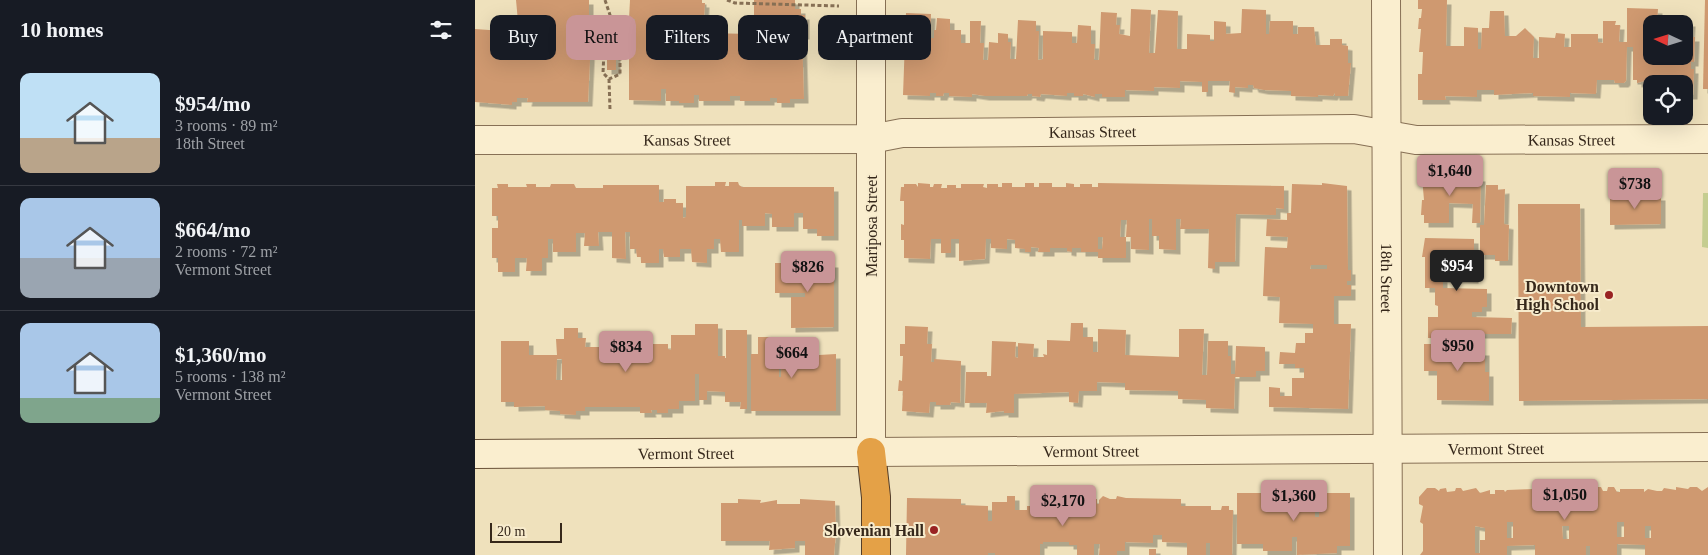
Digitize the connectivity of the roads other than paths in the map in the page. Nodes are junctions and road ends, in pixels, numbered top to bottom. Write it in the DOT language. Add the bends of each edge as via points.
graph roads {
  1 [pos="871,0"];
  2 [pos="1386,0"];
  3 [pos="1387,136"];
  4 [pos="871,139"];
  5 [pos="1708,139"];
  6 [pos="475,140"];
  7 [pos="1708,447"];
  8 [pos="1389,449"];
  9 [pos="871,452"];
  10 [pos="475,454"];
  11 [pos="877,555"];
  12 [pos="1388,555"];
  1 -- 4 [label="street, Mariposa Street"];
  2 -- 3 [label="street, 18th Street"];
  3 -- 4 [label="street, Kansas Street" via="1354,129 926,132"];
  3 -- 5 [label="street, Kansas Street" via="1416,140"];
  3 -- 8 [label="street, 18th Street"];
  4 -- 6 [label="street, Kansas Street"];
  4 -- 9 [label="street, Mariposa Street"];
  7 -- 8 [label="street, Vermont Street"];
  8 -- 9 [label="street, Vermont Street"];
  8 -- 12 [label="street, 18th Street"];
  9 -- 10 [label="street, Vermont Street"];
  9 -- 11 [label="highway"];
}
